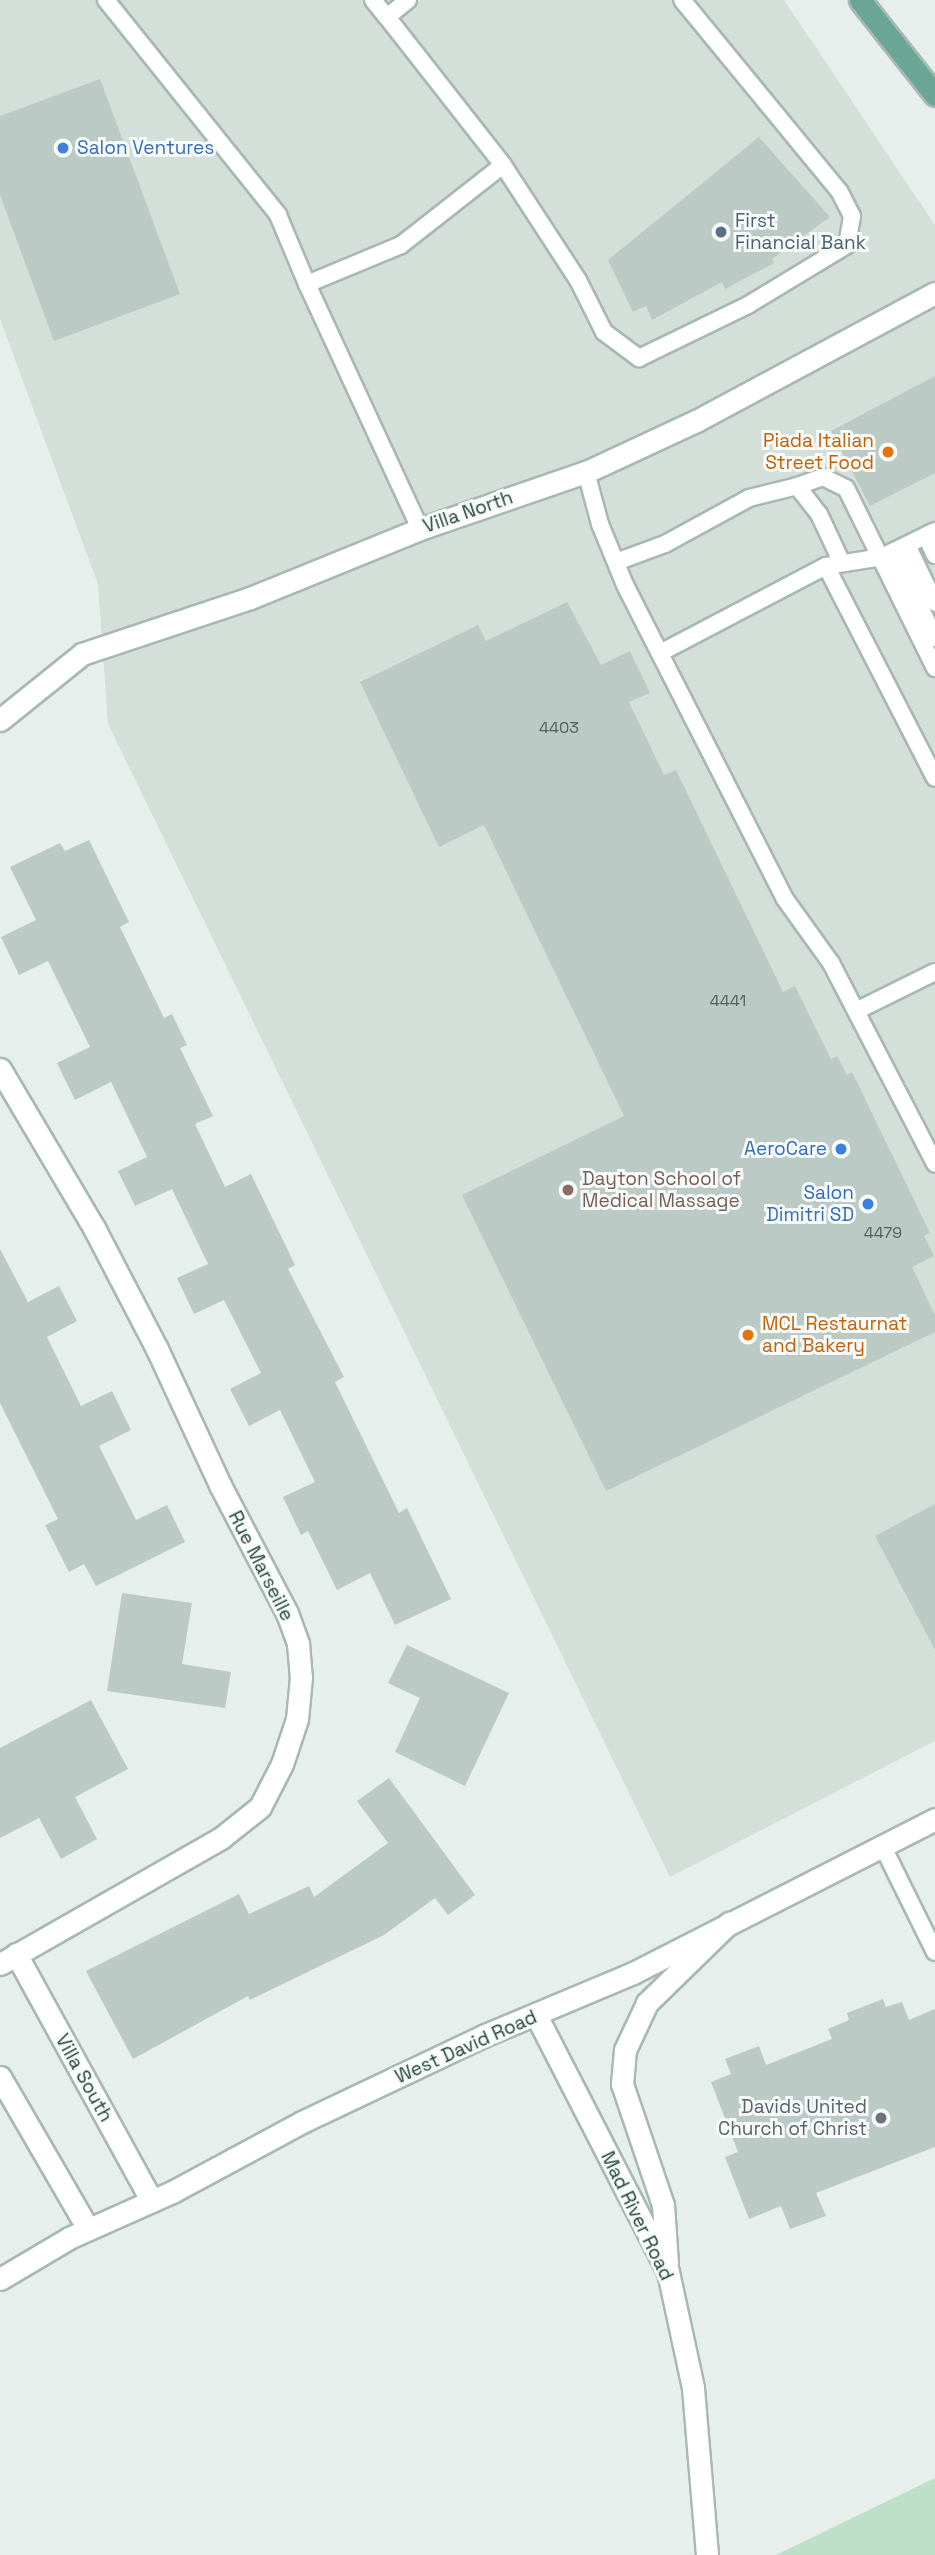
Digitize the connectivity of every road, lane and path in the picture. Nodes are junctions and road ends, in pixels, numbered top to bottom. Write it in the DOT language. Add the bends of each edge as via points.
graph roads {
  1 [pos="106,0"];
  2 [pos="373,0"];
  3 [pos="408,0"];
  4 [pos="682,0"];
  5 [pos="860,0"];
  6 [pos="387,16"];
  7 [pos="935,95"];
  8 [pos="503,165"];
  9 [pos="307,284"];
  10 [pos="935,293"];
  11 [pos="586,472"];
  12 [pos="797,486"];
  13 [pos="420,528"];
  14 [pos="930,534"];
  15 [pos="894,551"];
  16 [pos="935,555"];
  17 [pos="616,562"];
  18 [pos="834,565"];
  19 [pos="935,603"];
  20 [pos="935,638"];
  21 [pos="660,653"];
  22 [pos="935,668"];
  23 [pos="0,720"];
  24 [pos="935,778"];
  25 [pos="935,972"];
  26 [pos="856,1011"];
  27 [pos="0,1069"];
  28 [pos="935,1164"];
  29 [pos="935,1819"];
  30 [pos="883,1847"];
  31 [pos="729,1923"];
  32 [pos="935,1952"];
  33 [pos="8,1959"];
  34 [pos="537,2017"];
  35 [pos="0,2077"];
  36 [pos="152,2201"];
  37 [pos="88,2229"];
  38 [pos="668,2272"];
  39 [pos="0,2279"];
  40 [pos="707,2555"];
  1 -- 9 [label="lane" via="278,215"];
  2 -- 6 [label="lane"];
  3 -- 6 [label="lane"];
  4 -- 8 [label="lane" via="839,191 852,216 847,246 748,305 639,358 604,332 559,248"];
  5 -- 7 [label="main road"];
  6 -- 8 [label="lane"];
  8 -- 9 [label="lane" via="401,245"];
  9 -- 13 [label="lane"];
  10 -- 11 [label="street, Villa North" via="696,421"];
  11 -- 13 [label="street, Villa North"];
  11 -- 17 [label="lane"];
  12 -- 15 [label="lane" via="822,477 846,488"];
  12 -- 17 [label="lane" via="749,498 665,544"];
  12 -- 18 [label="lane" via="819,514"];
  13 -- 23 [label="street, Villa North" via="250,598 82,654"];
  14 -- 15 [label="lane"];
  14 -- 16 [label="lane"];
  15 -- 18 [label="lane"];
  15 -- 19 [label="lane"];
  15 -- 20 [label="lane"];
  15 -- 22 [label="lane"];
  17 -- 21 [label="lane"];
  18 -- 21 [label="lane"];
  18 -- 24 [label="lane"];
  21 -- 26 [label="lane" via="785,899 831,963"];
  25 -- 26 [label="lane"];
  26 -- 28 [label="lane"];
  27 -- 33 [label="street, Rue Marseille" via="94,1228 287,1612 298,1644 300,1677 297,1719 282,1764 260,1807 221,1838"];
  29 -- 30 [label="street, West David Road"];
  30 -- 31 [label="street, West David Road"];
  30 -- 32 [label="lane"];
  31 -- 34 [label="street, West David Road"];
  31 -- 38 [label="street" via="647,2003 625,2050 622,2084 663,2205"];
  33 -- 36 [label="street, Villa South"];
  34 -- 36 [label="street, West David Road" via="483,2036 338,2105"];
  34 -- 38 [label="street, Mad River Road"];
  35 -- 37 [label="street"];
  36 -- 37 [label="street, West David Road"];
  37 -- 39 [label="street, West David Road"];
  38 -- 40 [label="street, Mad River Road" via="692,2388"];
}
